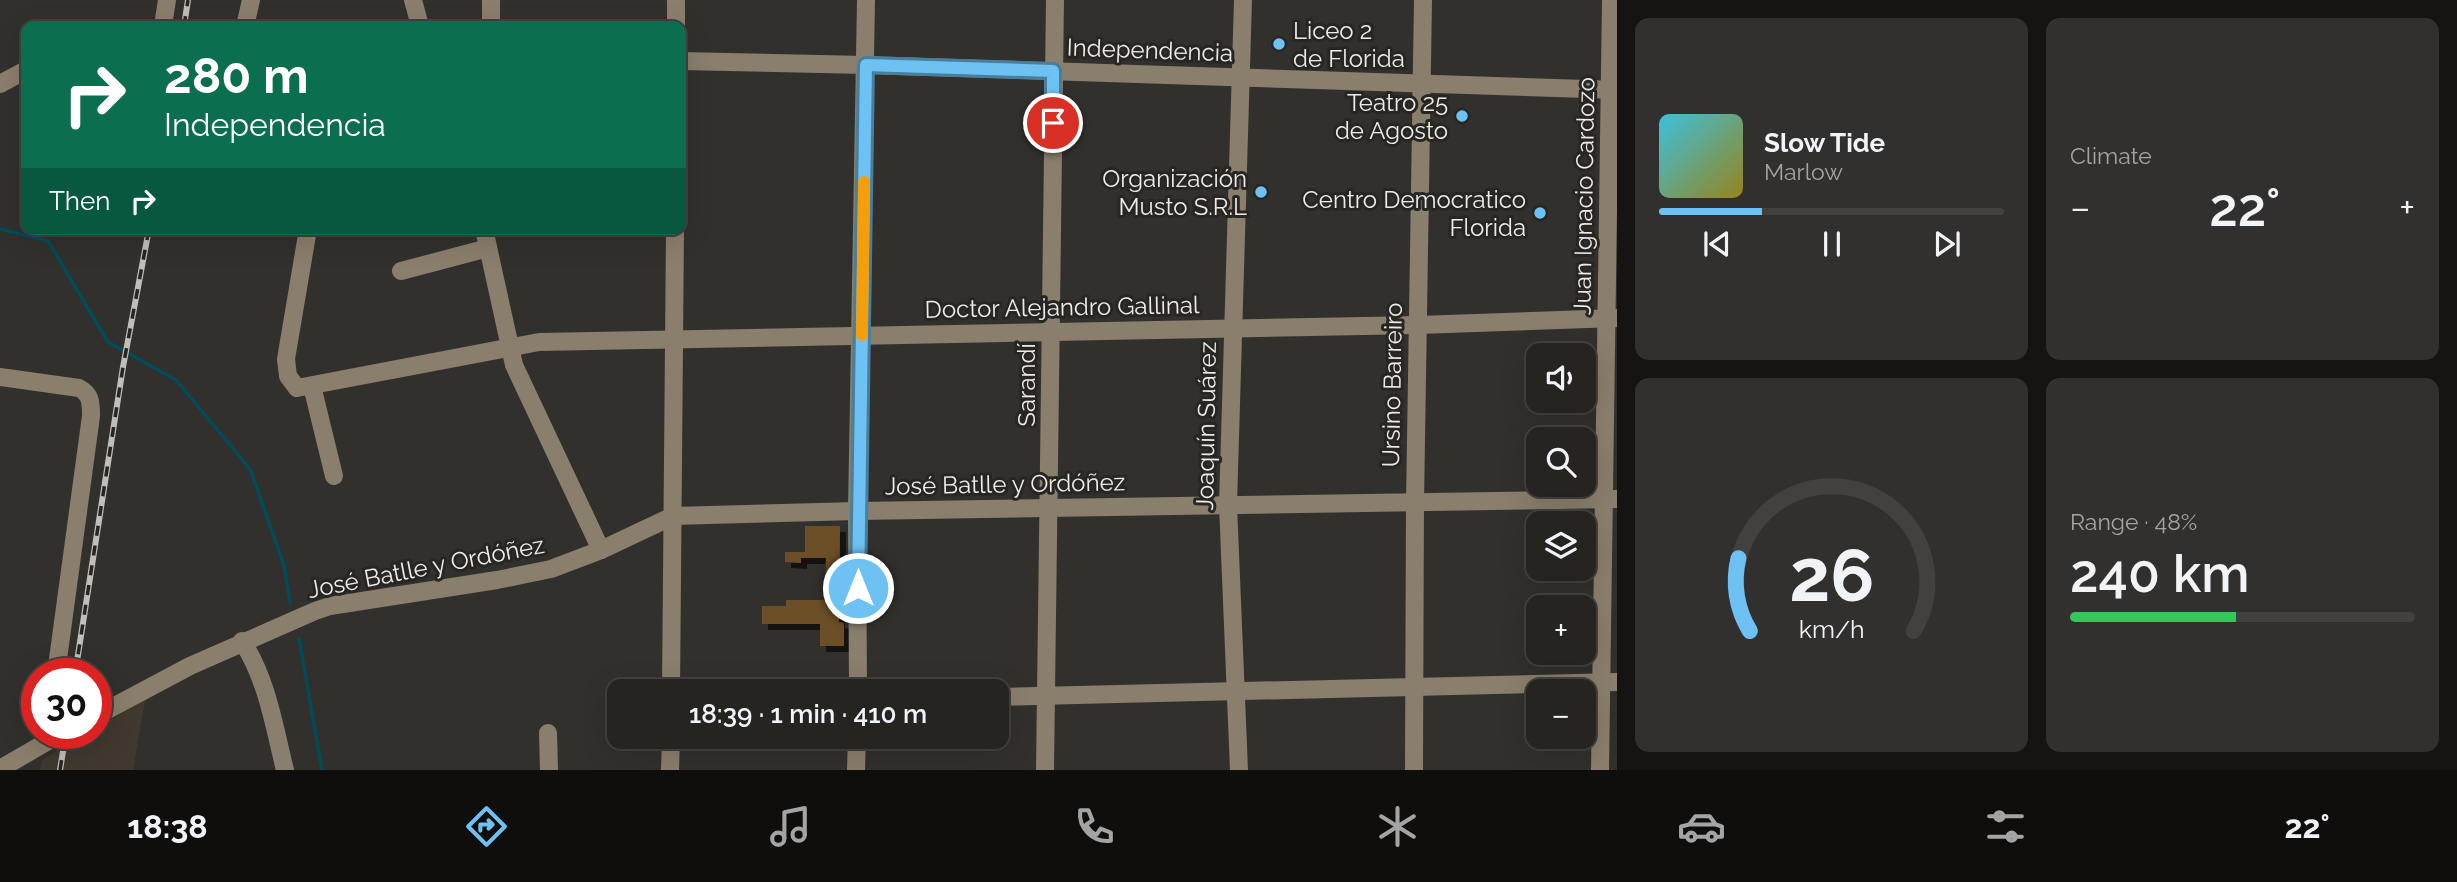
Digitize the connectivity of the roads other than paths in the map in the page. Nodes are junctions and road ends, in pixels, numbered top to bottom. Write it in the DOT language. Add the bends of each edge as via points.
graph roads {
  1 [pos="167,0"];
  2 [pos="251,0"];
  3 [pos="413,0"];
  4 [pos="491,0"];
  5 [pos="676,0"];
  6 [pos="866,0"];
  7 [pos="1055,0"];
  8 [pos="1242,0"];
  9 [pos="1423,0"];
  10 [pos="1611,0"];
  11 [pos="164,21"];
  12 [pos="246,21"];
  13 [pos="419,21"];
  14 [pos="491,21"];
  15 [pos="676,21"];
  16 [pos="686,61"];
  17 [pos="866,65"];
  18 [pos="1053,71"];
  19 [pos="21,73"];
  20 [pos="1241,78"];
  21 [pos="0,84"];
  22 [pos="1422,84"];
  23 [pos="1613,90"];
  24 [pos="307,235"];
  25 [pos="483,235"];
  26 [pos="485,235"];
  27 [pos="675,235"];
  28 [pos="401,271"];
  29 [pos="1612,319"];
  30 [pos="1418,325"];
  31 [pos="1233,328"];
  32 [pos="1051,332"];
  33 [pos="862,337"];
  34 [pos="674,340"];
  35 [pos="509,348"];
  36 [pos="0,377"];
  37 [pos="312,386"];
  38 [pos="334,476"];
  39 [pos="1611,499"];
  40 [pos="1415,503"];
  41 [pos="1228,505"];
  42 [pos="1050,508"];
  43 [pos="857,511"];
  44 [pos="673,516"];
  45 [pos="601,550"];
  46 [pos="243,641"];
  47 [pos="58,658"];
  48 [pos="671,679"];
  49 [pos="858,679"];
  50 [pos="1610,682"];
  51 [pos="1414,687"];
  52 [pos="1235,691"];
  53 [pos="1046,695"];
  54 [pos="1009,697"];
  55 [pos="112,707"];
  56 [pos="548,733"];
  57 [pos="32,749"];
  58 [pos="671,749"];
  59 [pos="857,749"];
  60 [pos="0,769"];
  61 [pos="285,770"];
  62 [pos="549,770"];
  63 [pos="670,770"];
  64 [pos="856,770"];
  65 [pos="1045,770"];
  66 [pos="1239,770"];
  67 [pos="1414,770"];
  68 [pos="1600,770"];
  1 -- 11 [label="street"];
  2 -- 12 [label="street"];
  3 -- 13 [label="street"];
  4 -- 14 [label="street"];
  5 -- 15 [label="street"];
  6 -- 17 [label="street"];
  7 -- 18 [label="street, Sarandí"];
  8 -- 20 [label="street, Joaquín Suárez"];
  9 -- 22 [label="street, Ursino Barreiro"];
  10 -- 23 [label="street, Juan Ignacio Cardozo"];
  16 -- 17 [label="street, Independencia"];
  17 -- 18 [label="street, Independencia"];
  17 -- 33 [label="street"];
  18 -- 20 [label="street, Independencia"];
  18 -- 32 [label="street, Sarandí"];
  19 -- 21 [label="street"];
  20 -- 22 [label="street, Independencia"];
  20 -- 31 [label="street, Joaquín Suárez"];
  22 -- 23 [label="street, Independencia"];
  22 -- 30 [label="street, Ursino Barreiro"];
  23 -- 29 [label="street, Juan Ignacio Cardozo"];
  24 -- 37 [label="street" via="286,359 288,376 297,388"];
  25 -- 28 [label="street"];
  26 -- 35 [label="street"];
  27 -- 34 [label="street"];
  29 -- 30 [label="street, Doctor Alejandro Gallinal"];
  29 -- 39 [label="street, Juan Ignacio Cardozo"];
  30 -- 31 [label="street, Doctor Alejandro Gallinal"];
  30 -- 40 [label="street, Ursino Barreiro"];
  31 -- 32 [label="street, Doctor Alejandro Gallinal"];
  31 -- 41 [label="street, Joaquín Suárez"];
  32 -- 33 [label="street, Doctor Alejandro Gallinal"];
  32 -- 42 [label="street, Sarandí"];
  33 -- 34 [label="street, Doctor Alejandro Gallinal"];
  33 -- 43 [label="street"];
  34 -- 35 [label="street, Doctor Alejandro Gallinal" via="539,342"];
  34 -- 44 [label="street"];
  35 -- 37 [label="street, Doctor Alejandro Gallinal"];
  35 -- 45 [label="street"];
  36 -- 47 [label="street" via="79,388 88,395 91,416"];
  37 -- 38 [label="street"];
  39 -- 40 [label="street, José Batlle y Ordóñez"];
  39 -- 50 [label="street, Juan Ignacio Cardozo"];
  40 -- 41 [label="street, José Batlle y Ordóñez"];
  40 -- 51 [label="street, Ursino Barreiro"];
  41 -- 42 [label="street, José Batlle y Ordóñez"];
  41 -- 52 [label="street, Joaquín Suárez"];
  42 -- 43 [label="street, José Batlle y Ordóñez"];
  42 -- 53 [label="street, Sarandí"];
  43 -- 44 [label="street, José Batlle y Ordóñez"];
  43 -- 49 [label="street"];
  44 -- 45 [label="street, José Batlle y Ordóñez"];
  44 -- 48 [label="street"];
  45 -- 46 [label="street, José Batlle y Ordóñez" via="528,575 331,606"];
  46 -- 55 [label="street, José Batlle y Ordóñez"];
  46 -- 61 [label="street" via="263,683"];
  50 -- 51 [label="street"];
  50 -- 68 [label="street, Juan Ignacio Cardozo"];
  51 -- 52 [label="street"];
  51 -- 67 [label="street, Ursino Barreiro"];
  52 -- 53 [label="street"];
  52 -- 66 [label="street, Joaquín Suárez"];
  53 -- 54 [label="street"];
  53 -- 65 [label="street, Sarandí"];
  56 -- 62 [label="street"];
  57 -- 60 [label="street"];
  58 -- 63 [label="street"];
  59 -- 64 [label="street"];
}
